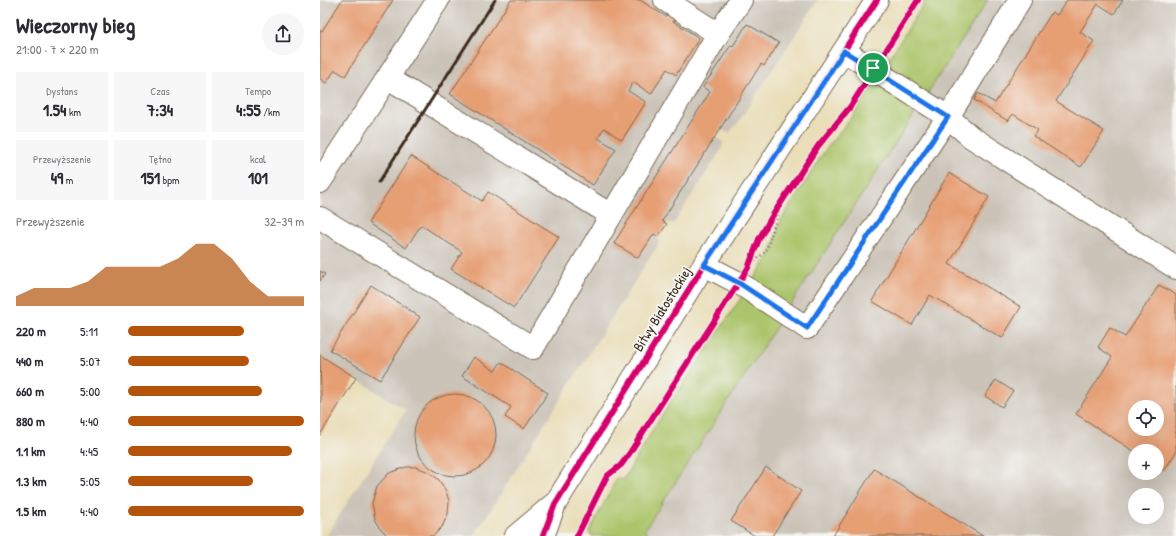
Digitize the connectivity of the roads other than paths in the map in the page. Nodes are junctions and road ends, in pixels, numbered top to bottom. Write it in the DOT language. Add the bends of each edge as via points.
graph roads {
  1 [pos="438,0"];
  2 [pos="665,0"];
  3 [pos="741,0"];
  4 [pos="877,0"];
  5 [pos="1020,0"];
  6 [pos="718,34"];
  7 [pos="844,51"];
  8 [pos="388,78"];
  9 [pos="948,117"];
  10 [pos="321,180"];
  11 [pos="611,215"];
  12 [pos="320,218"];
  13 [pos="704,265"];
  14 [pos="1176,268"];
  15 [pos="555,504"];
  16 [pos="516,536"];
  17 [pos="542,536"];
  1 -- 8 [label="street"];
  2 -- 6 [label="street"];
  3 -- 6 [label="street"];
  4 -- 7 [label="street, Bitwy Białostockiej"];
  5 -- 9 [label="street"];
  6 -- 11 [label="street"];
  7 -- 9 [label="street"];
  7 -- 13 [label="street, Bitwy Białostockiej"];
  8 -- 10 [label="street"];
  8 -- 11 [label="street"];
  9 -- 13 [label="street" via="807,328 739,283"];
  9 -- 14 [label="street" via="971,137"];
  11 -- 12 [label="street" via="533,348"];
  13 -- 15 [label="street, Bitwy Białostockiej"];
  15 -- 16 [label="street, Bitwy Białostockiej"];
  15 -- 17 [label="street, Bitwy Białostockiej"];
}
